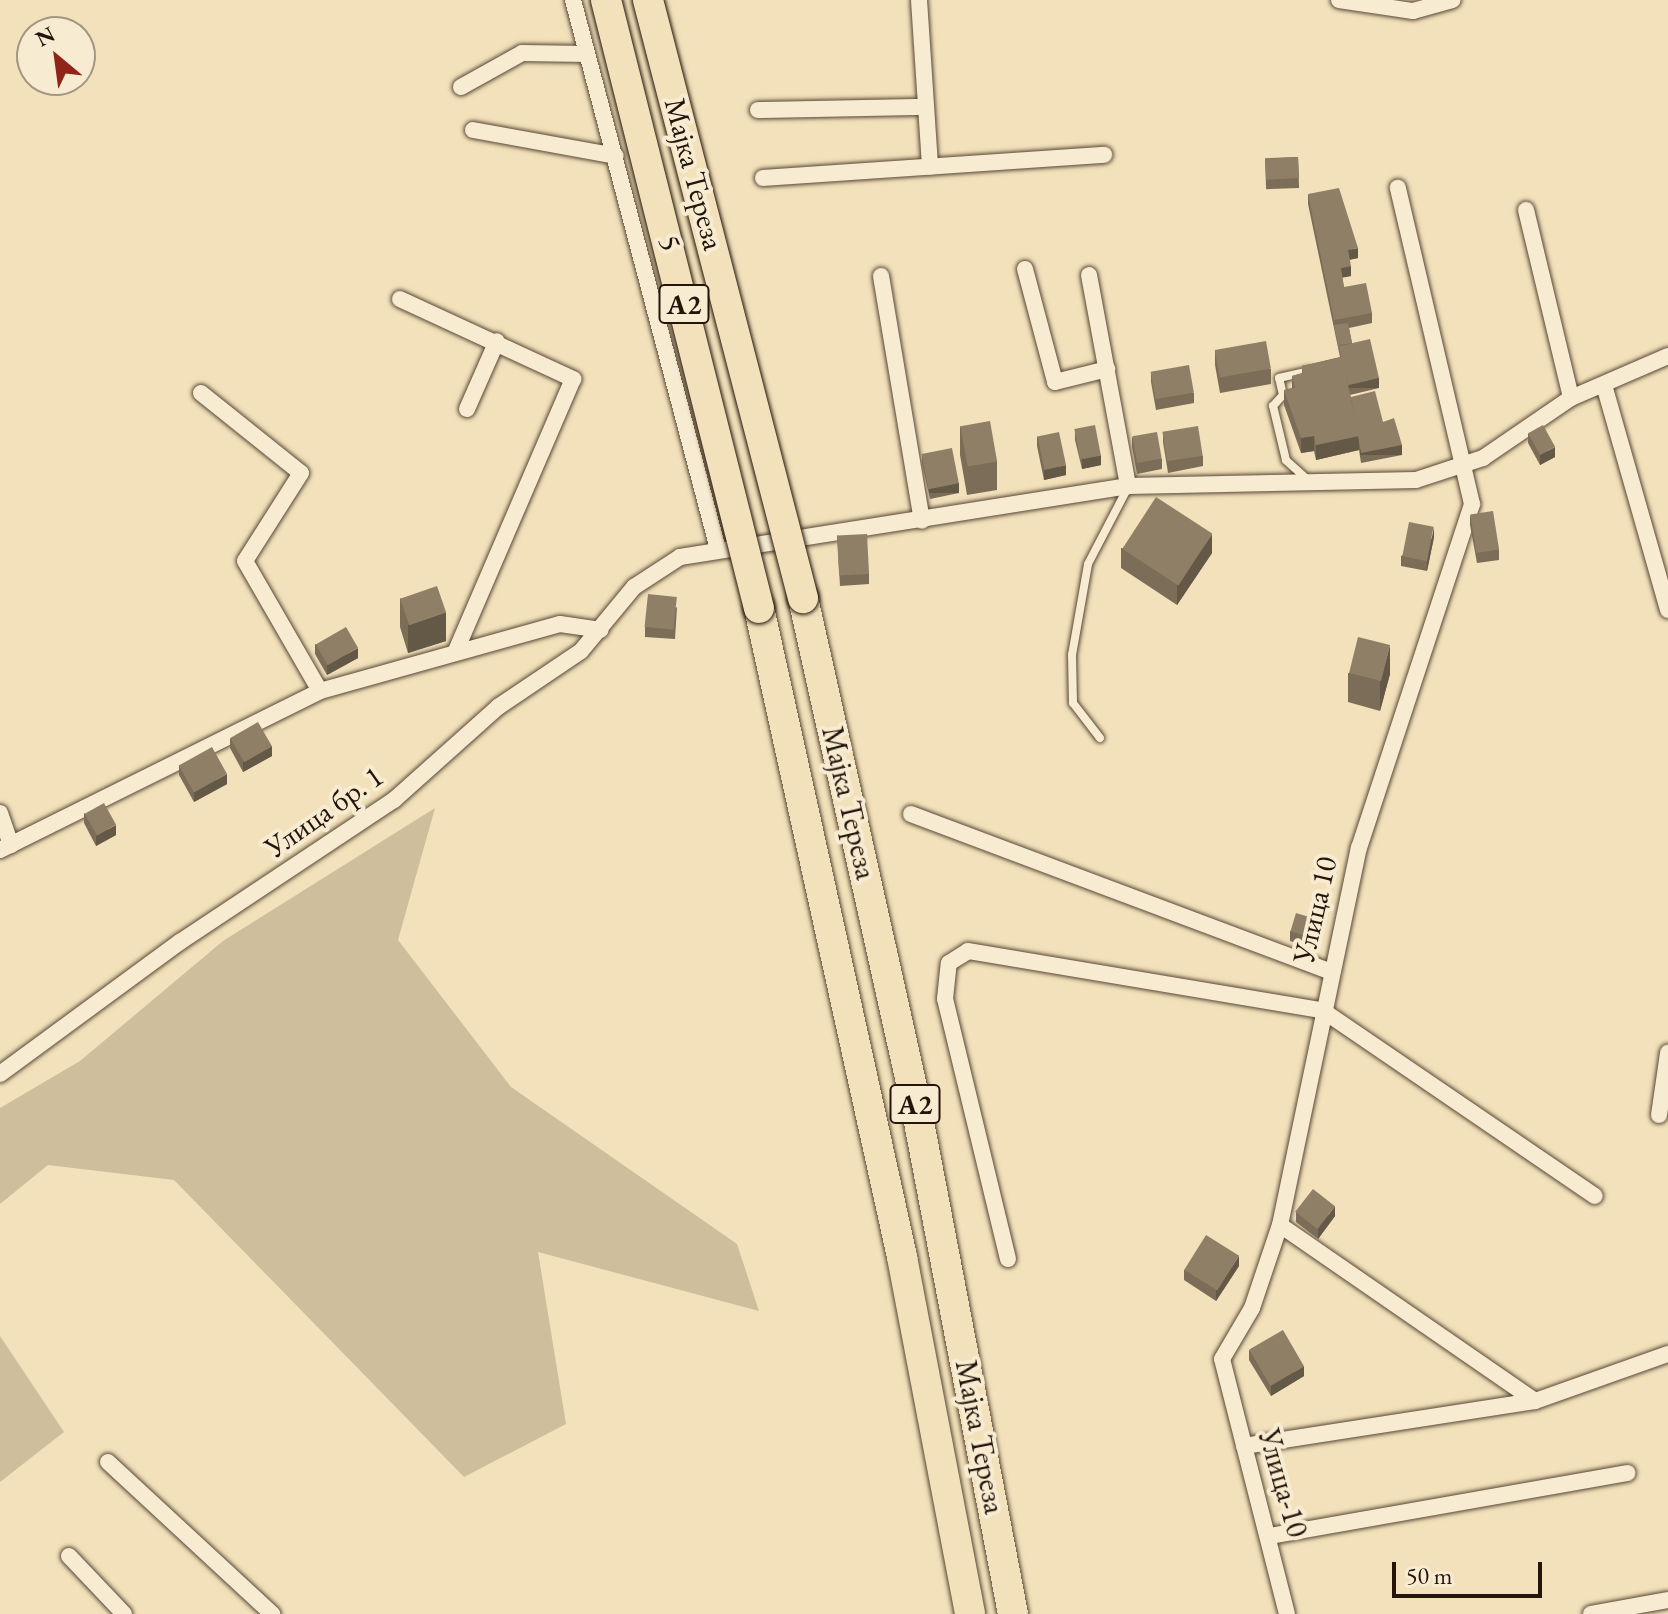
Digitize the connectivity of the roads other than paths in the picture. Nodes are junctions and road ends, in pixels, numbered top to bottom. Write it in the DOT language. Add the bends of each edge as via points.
graph roads {
  1 [pos="573,0"];
  2 [pos="606,0"];
  3 [pos="648,0"];
  4 [pos="919,0"];
  5 [pos="1339,0"];
  6 [pos="1453,0"];
  7 [pos="587,54"];
  8 [pos="461,87"];
  9 [pos="921,107"];
  10 [pos="758,110"];
  11 [pos="473,130"];
  12 [pos="1104,155"];
  13 [pos="616,156"];
  14 [pos="930,167"];
  15 [pos="763,178"];
  16 [pos="1398,188"];
  17 [pos="1526,210"];
  18 [pos="1025,269"];
  19 [pos="1089,275"];
  20 [pos="881,276"];
  21 [pos="400,299"];
  22 [pos="497,341"];
  23 [pos="1668,356"];
  24 [pos="1323,368"];
  25 [pos="1107,369"];
  26 [pos="1604,385"];
  27 [pos="201,393"];
  28 [pos="1571,398"];
  29 [pos="467,409"];
  30 [pos="1467,465"];
  31 [pos="1313,485"];
  32 [pos="1128,486"];
  33 [pos="922,521"];
  34 [pos="718,549"];
  35 [pos="1668,610"];
  36 [pos="601,630"];
  37 [pos="456,651"];
  38 [pos="320,691"];
  39 [pos="1100,738"];
  40 [pos="0,813"];
  41 [pos="911,814"];
  42 [pos="5,848"];
  43 [pos="1329,971"];
  44 [pos="1322,1010"];
  45 [pos="1668,1053"];
  46 [pos="0,1074"];
  47 [pos="1659,1115"];
  48 [pos="1595,1196"];
  49 [pos="1280,1225"];
  50 [pos="1008,1259"];
  51 [pos="1668,1354"];
  52 [pos="1220,1369"];
  53 [pos="1535,1401"];
  54 [pos="1244,1446"];
  55 [pos="108,1462"];
  56 [pos="1627,1473"];
  57 [pos="1270,1536"];
  58 [pos="69,1556"];
  59 [pos="1668,1600"];
  60 [pos="124,1614"];
  61 [pos="272,1614"];
  62 [pos="970,1614"];
  63 [pos="1013,1614"];
  64 [pos="1287,1614"];
  65 [pos="1591,1614"];
  1 -- 7 [label="street, 5"];
  2 -- 62 [label="highway, Мајка Тереза / A2, bridge" via="759,608 902,1257"];
  3 -- 63 [label="highway, Мајка Тереза / A2, bridge" via="803,598 914,1096"];
  4 -- 9 [label="street"];
  5 -- 6 [label="street" via="1413,11"];
  7 -- 8 [label="street" via="522,53"];
  7 -- 13 [label="street, 5"];
  9 -- 10 [label="street"];
  9 -- 14 [label="street"];
  11 -- 13 [label="street"];
  12 -- 14 [label="street"];
  13 -- 34 [label="street, 5"];
  14 -- 15 [label="street"];
  16 -- 30 [label="street, Улица 10"];
  17 -- 28 [label="street"];
  18 -- 25 [label="street" via="1055,382"];
  19 -- 25 [label="street"];
  20 -- 33 [label="street"];
  21 -- 22 [label="street"];
  22 -- 29 [label="street"];
  22 -- 37 [label="street" via="568,372 574,388"];
  23 -- 26 [label="street"];
  24 -- 31 [label="lane" via="1279,378 1283,395 1273,406 1286,460"];
  25 -- 32 [label="street"];
  26 -- 28 [label="street"];
  26 -- 35 [label="street"];
  27 -- 38 [label="street" via="301,473 245,561"];
  28 -- 30 [label="street"];
  30 -- 31 [label="street" via="1416,480"];
  30 -- 43 [label="street, Улица 10" via="1473,492 1466,534 1359,848"];
  31 -- 32 [label="street" via="1208,479"];
  32 -- 33 [label="street"];
  32 -- 39 [label="lane" via="1088,564 1072,655 1073,703"];
  33 -- 34 [label="street"];
  34 -- 36 [label="street, Улица бр. 1" via="657,569"];
  36 -- 37 [label="street" via="560,624"];
  36 -- 46 [label="street, Улица бр. 1" via="498,707 394,800 180,942"];
  37 -- 38 [label="street"];
  38 -- 42 [label="street"];
  40 -- 42 [label="street"];
  41 -- 43 [label="street"];
  43 -- 44 [label="street, Улица 10"];
  44 -- 48 [label="street"];
  44 -- 49 [label="street, Улица 10"];
  44 -- 50 [label="street" via="979,952 953,957 945,999"];
  45 -- 47 [label="street"];
  49 -- 52 [label="street, Улица 10" via="1259,1292"];
  49 -- 53 [label="street"];
  51 -- 53 [label="street"];
  52 -- 54 [label="street, Улица-10"];
  53 -- 54 [label="street"];
  54 -- 57 [label="street, Улица-10"];
  55 -- 61 [label="street"];
  56 -- 57 [label="street"];
  57 -- 64 [label="street, Улица-10"];
  58 -- 60 [label="street"];
  59 -- 65 [label="street"];
}
